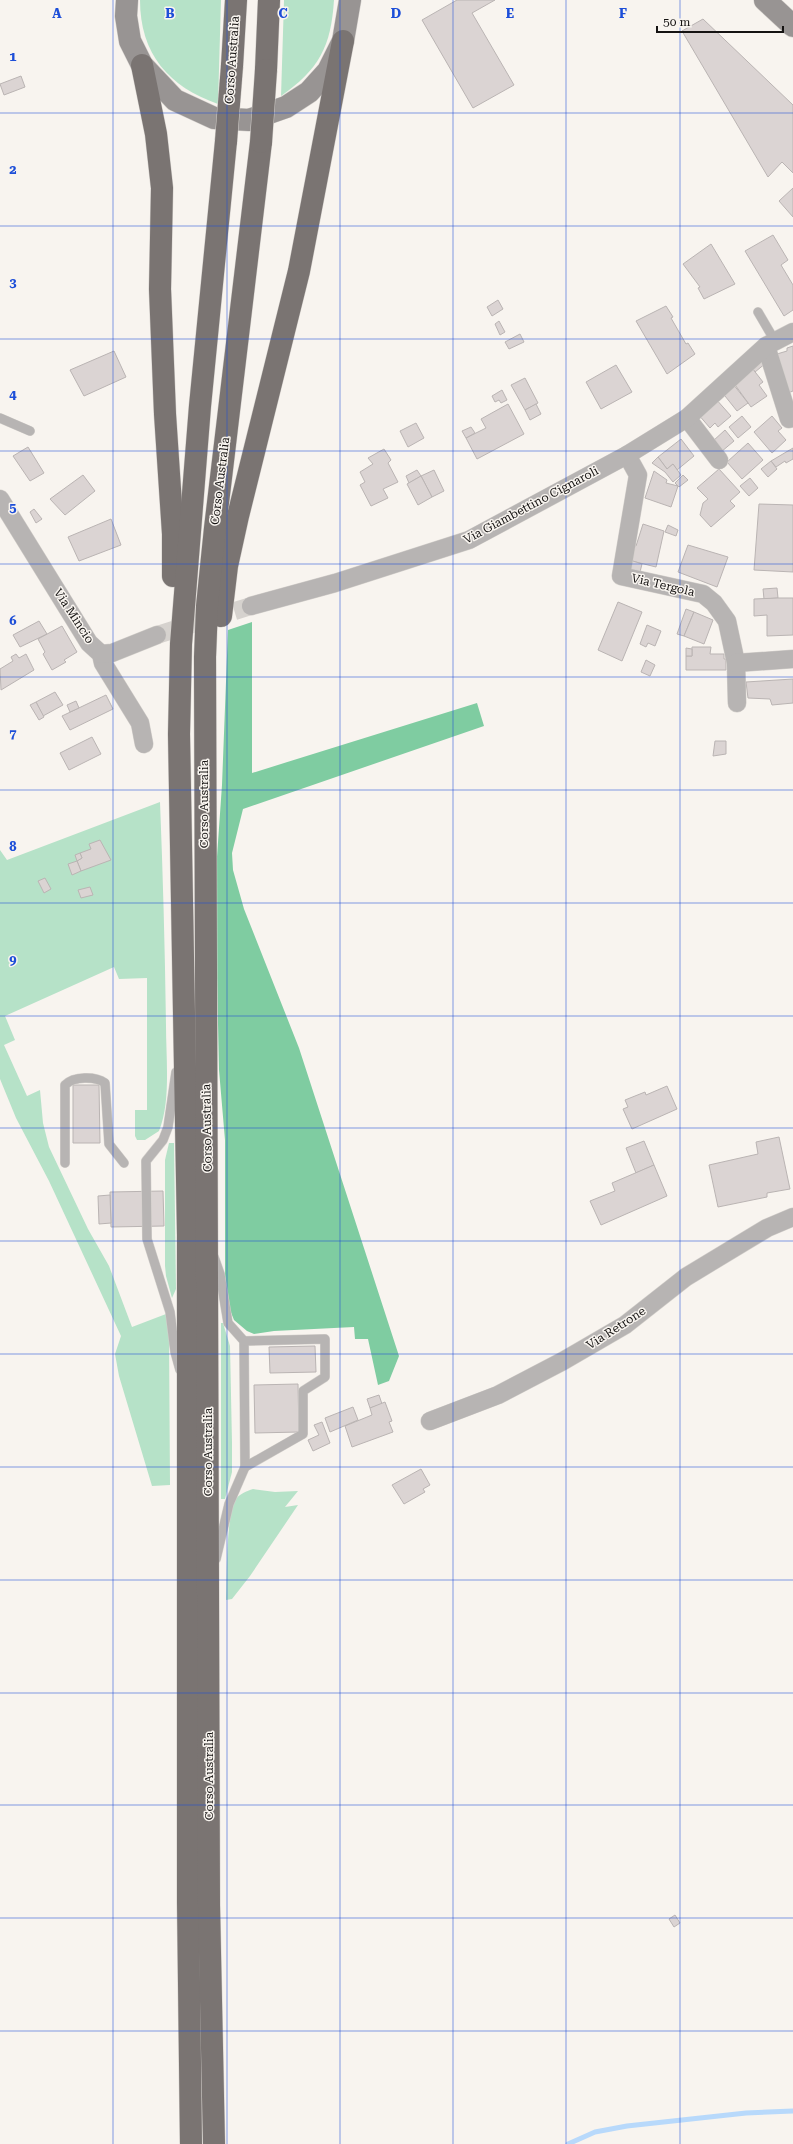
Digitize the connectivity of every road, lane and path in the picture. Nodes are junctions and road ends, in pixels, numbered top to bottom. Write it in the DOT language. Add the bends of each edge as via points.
graph roads {
  1 [pos="127,0"];
  2 [pos="236,0"];
  3 [pos="269,0"];
  4 [pos="350,0"];
  5 [pos="765,0"];
  6 [pos="793,26"];
  7 [pos="343,41"];
  8 [pos="142,65"];
  9 [pos="758,312"];
  10 [pos="793,332"];
  11 [pos="771,344"];
  12 [pos="0,418"];
  13 [pos="687,418"];
  14 [pos="789,419"];
  15 [pos="30,431"];
  16 [pos="627,455"];
  17 [pos="719,460"];
  18 [pos="3,509"];
  19 [pos="251,606"];
  20 [pos="157,636"];
  21 [pos="181,644"];
  22 [pos="101,654"];
  23 [pos="793,659"];
  24 [pos="736,663"];
  25 [pos="738,703"];
  26 [pos="204,740"];
  27 [pos="144,744"];
  28 [pos="183,1034"];
  29 [pos="65,1163"];
  30 [pos="124,1163"];
  31 [pos="793,1217"];
  32 [pos="208,1240"];
  33 [pos="244,1341"];
  34 [pos="187,1395"];
  35 [pos="430,1421"];
  36 [pos="245,1467"];
  37 [pos="208,1586"];
  38 [pos="191,2140"];
  39 [pos="214,2144"];
  1 -- 8 [label="main road, Corso Australia" via="126,16 130,41"];
  2 -- 21 [label="highway, Corso Australia, bridge" via="226,141 200,406"];
  3 -- 26 [label="highway, Corso Australia, bridge" via="261,142 208,599"];
  4 -- 7 [label="main road, Corso Australia"];
  5 -- 6 [label="main road"];
  7 -- 8 [label="main road, Corso Australia" via="328,71 309,92 286,108 249,120 214,118 175,100"];
  7 -- 26 [label="highway" via="299,271 248,472 229,559 222,602 218,654"];
  8 -- 21 [label="highway" via="156,134 162,188 160,289 165,414 173,534 173,585"];
  9 -- 11 [label="lane"];
  10 -- 11 [label="street, Via Giambettino Cignaroli"];
  11 -- 13 [label="street, Via Giambettino Cignaroli"];
  11 -- 14 [label="street"];
  12 -- 15 [label="lane"];
  13 -- 16 [label="street, Via Giambettino Cignaroli"];
  13 -- 17 [label="street"];
  16 -- 19 [label="street, Via Giambettino Cignaroli" via="469,540 333,584"];
  16 -- 24 [label="street, Via Tergola" via="638,475 621,576 703,594 714,602 726,621"];
  18 -- 22 [label="street, Via Mincio" via="89,643"];
  20 -- 22 [label="street" via="112,653"];
  21 -- 28 [label="highway, Corso Australia" via="179,734"];
  22 -- 27 [label="street, Via Mincio" via="140,723"];
  23 -- 24 [label="street"];
  24 -- 25 [label="street, Via Tergola"];
  26 -- 32 [label="highway, Corso Australia"];
  28 -- 34 [label="highway, Corso Australia" via="188,1235"];
  28 -- 34 [label="lane" via="168,1127 163,1140 146,1161 147,1239 170,1312 175,1352"];
  29 -- 30 [label="lane" via="65,1085 70,1080 98,1078 105,1083 109,1144"];
  31 -- 35 [label="street, Via Retrone" via="767,1228 686,1277 625,1325 563,1361 498,1395"];
  32 -- 33 [label="lane" via="220,1274 228,1323"];
  32 -- 37 [label="highway, Corso Australia"];
  33 -- 36 [label="lane"];
  33 -- 36 [label="lane" via="325,1339 325,1376 304,1391 303,1434"];
  34 -- 38 [label="highway, Corso Australia"];
  36 -- 37 [label="lane" via="228,1504"];
  37 -- 39 [label="highway, Corso Australia"];
}
